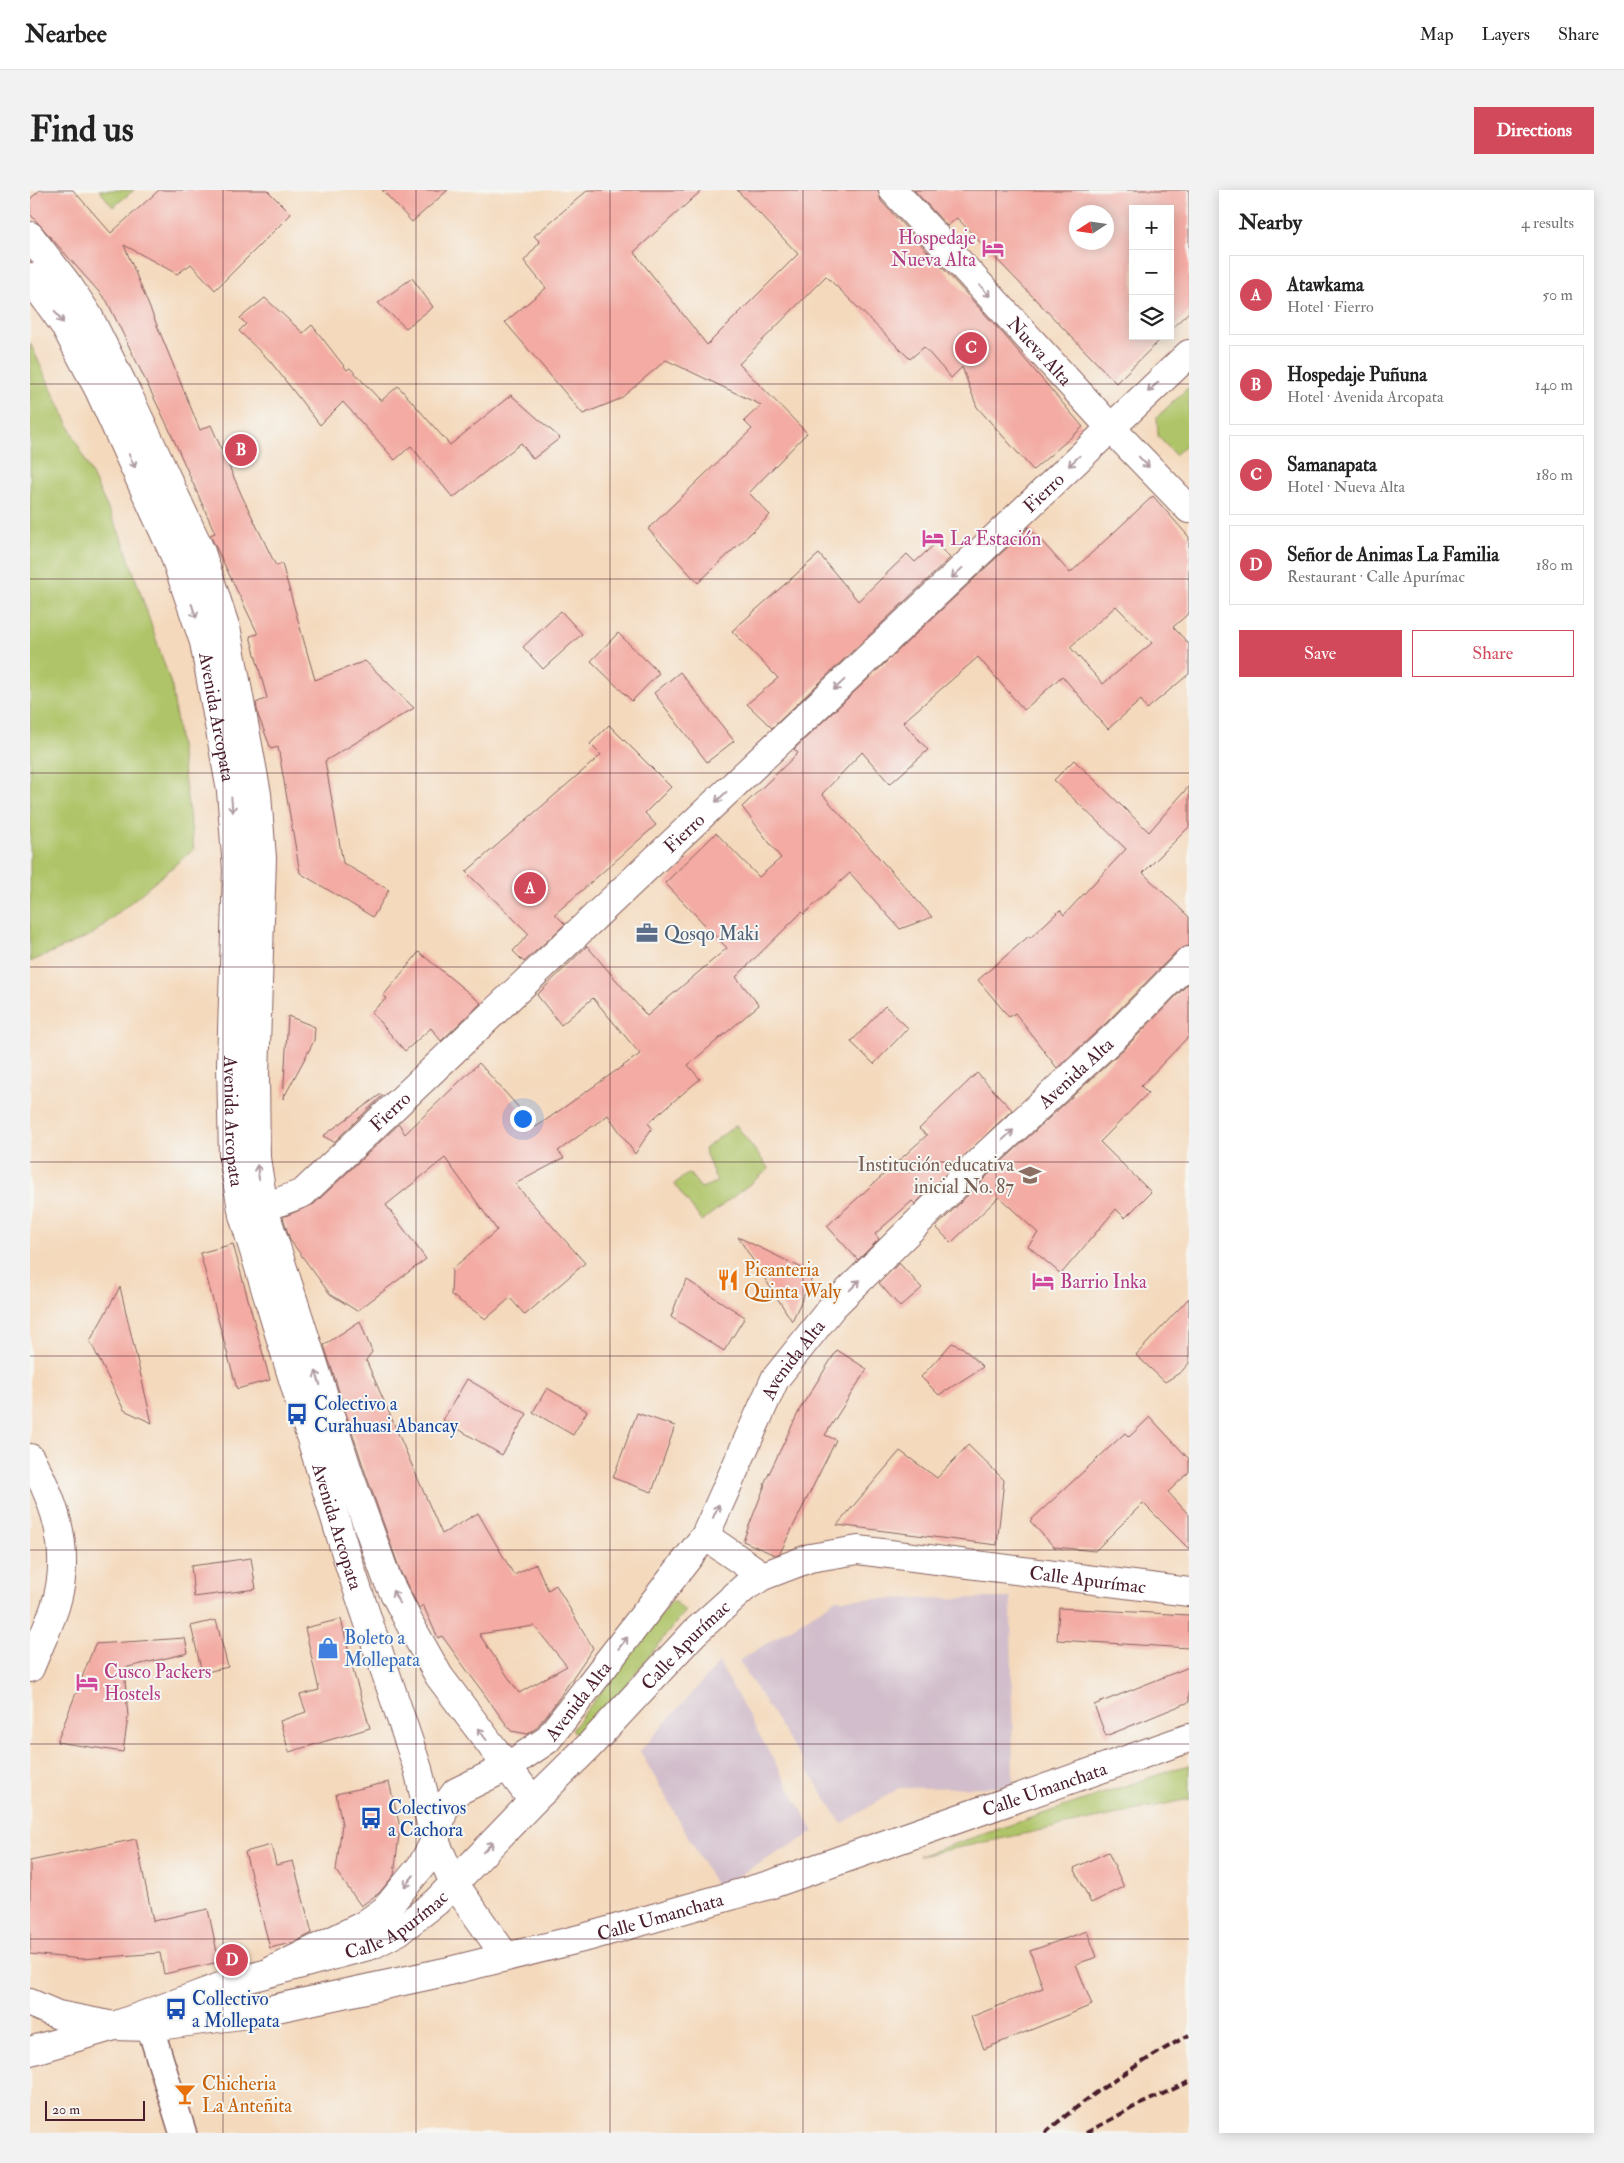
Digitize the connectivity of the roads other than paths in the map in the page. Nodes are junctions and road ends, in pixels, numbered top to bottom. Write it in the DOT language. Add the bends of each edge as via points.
graph roads {
  1 [pos="893,190"];
  2 [pos="30,236"];
  3 [pos="30,277"];
  4 [pos="1189,354"];
  5 [pos="1110,428"];
  6 [pos="1189,509"];
  7 [pos="1189,961"];
  8 [pos="253,1212"];
  9 [pos="30,1458"];
  10 [pos="705,1536"];
  11 [pos="763,1576"];
  12 [pos="1189,1592"];
  13 [pos="30,1668"];
  14 [pos="1189,1738"];
  15 [pos="507,1767"];
  16 [pos="533,1801"];
  17 [pos="435,1841"];
  18 [pos="454,1882"];
  19 [pos="506,1957"];
  20 [pos="273,1970"];
  21 [pos="30,2003"];
  22 [pos="114,2026"];
  23 [pos="150,2028"];
  24 [pos="30,2051"];
  25 [pos="183,2133"];
  1 -- 5 [label="street, Nueva Alta, one-way"];
  8 -- 2 [label="street, Avenida Arcopata, one-way" via="262,858 257,794 227,632 201,552 105,349 68,285"];
  3 -- 8 [label="street, Avenida Arcopata, one-way" via="66,326 99,390 174,554 204,642 230,791 237,869 231,1073 233,1158"];
  4 -- 5 [label="street, Fierro, one-way"];
  5 -- 6 [label="street, Nueva Alta, one-way"];
  5 -- 8 [label="street, Fierro, one-way" via="303,1193"];
  10 -- 7 [label="street, Avenida Alta, one-way" via="775,1379 833,1306"];
  15 -- 8 [label="street, Avenida Arcopata, one-way" via="440,1676 387,1579"];
  8 -- 17 [label="street, Avenida Arcopata" via="350,1567 418,1769"];
  9 -- 13 [label="street" via="44,1482 61,1535 63,1568 55,1606"];
  10 -- 11 [label="street"];
  15 -- 10 [label="street, Avenida Alta, one-way" via="547,1740"];
  11 -- 12 [label="street, Calle Apurímac" via="810,1558 858,1550"];
  11 -- 16 [label="street, Calle Apurímac" via="745,1587 694,1633"];
  14 -- 19 [label="street, Calle Umanchata" via="769,1885"];
  15 -- 16 [label="street, Avenida Arcopata"];
  15 -- 17 [label="street, Avenida Alta" via="456,1792 444,1808"];
  18 -- 16 [label="street, Calle Apurímac, one-way"];
  17 -- 18 [label="street, Avenida Arcopata"];
  17 -- 20 [label="street, Calle Apurímac, one-way" via="422,1866 384,1910 364,1925"];
  18 -- 19 [label="street, Avenida Arcopata"];
  18 -- 20 [label="street, Calle Apurímac" via="436,1902 399,1931 372,1945"];
  19 -- 23 [label="street, Calle Umanchata" via="249,2014"];
  20 -- 22 [label="street, Calle Apurímac"];
  21 -- 22 [label="street" via="58,2015"];
  22 -- 23 [label="street, Calle Umanchata"];
  22 -- 24 [label="street, Calle Apurímac"];
  23 -- 25 [label="street"];
}
